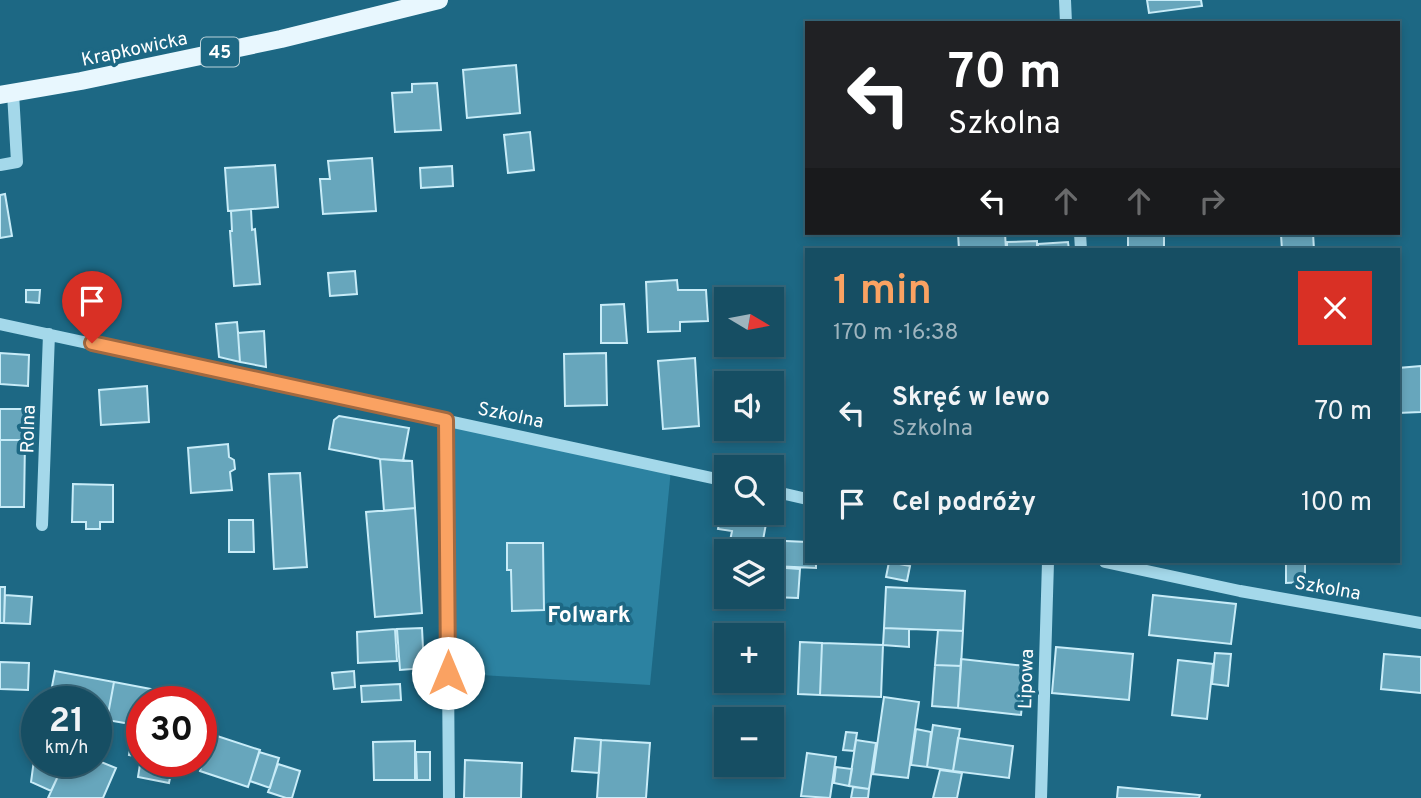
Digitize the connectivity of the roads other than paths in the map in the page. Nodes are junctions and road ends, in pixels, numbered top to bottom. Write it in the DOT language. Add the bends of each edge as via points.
graph roads {
  1 [pos="439,0"];
  2 [pos="1065,0"];
  3 [pos="1066,21"];
  4 [pos="7,94"];
  5 [pos="0,164"];
  6 [pos="0,324"];
  7 [pos="49,334"];
  8 [pos="446,420"];
  9 [pos="714,478"];
  10 [pos="784,494"];
  11 [pos="805,499"];
  12 [pos="42,525"];
  13 [pos="1048,563"];
  14 [pos="1110,563"];
  15 [pos="1421,622"];
  16 [pos="449,798"];
  17 [pos="1041,798"];
  1 -- 4 [label="main road, Krapkowicka / 45" via="281,39"];
  2 -- 3 [label="street"];
  4 -- 5 [label="street" via="17,162"];
  6 -- 7 [label="street, Szkolna"];
  7 -- 8 [label="street, Szkolna"];
  7 -- 12 [label="street, Rolna"];
  8 -- 9 [label="street, Szkolna"];
  8 -- 16 [label="street"];
  10 -- 11 [label="street"];
  13 -- 17 [label="street, Lipowa"];
  14 -- 15 [label="street, Szkolna"];
}
